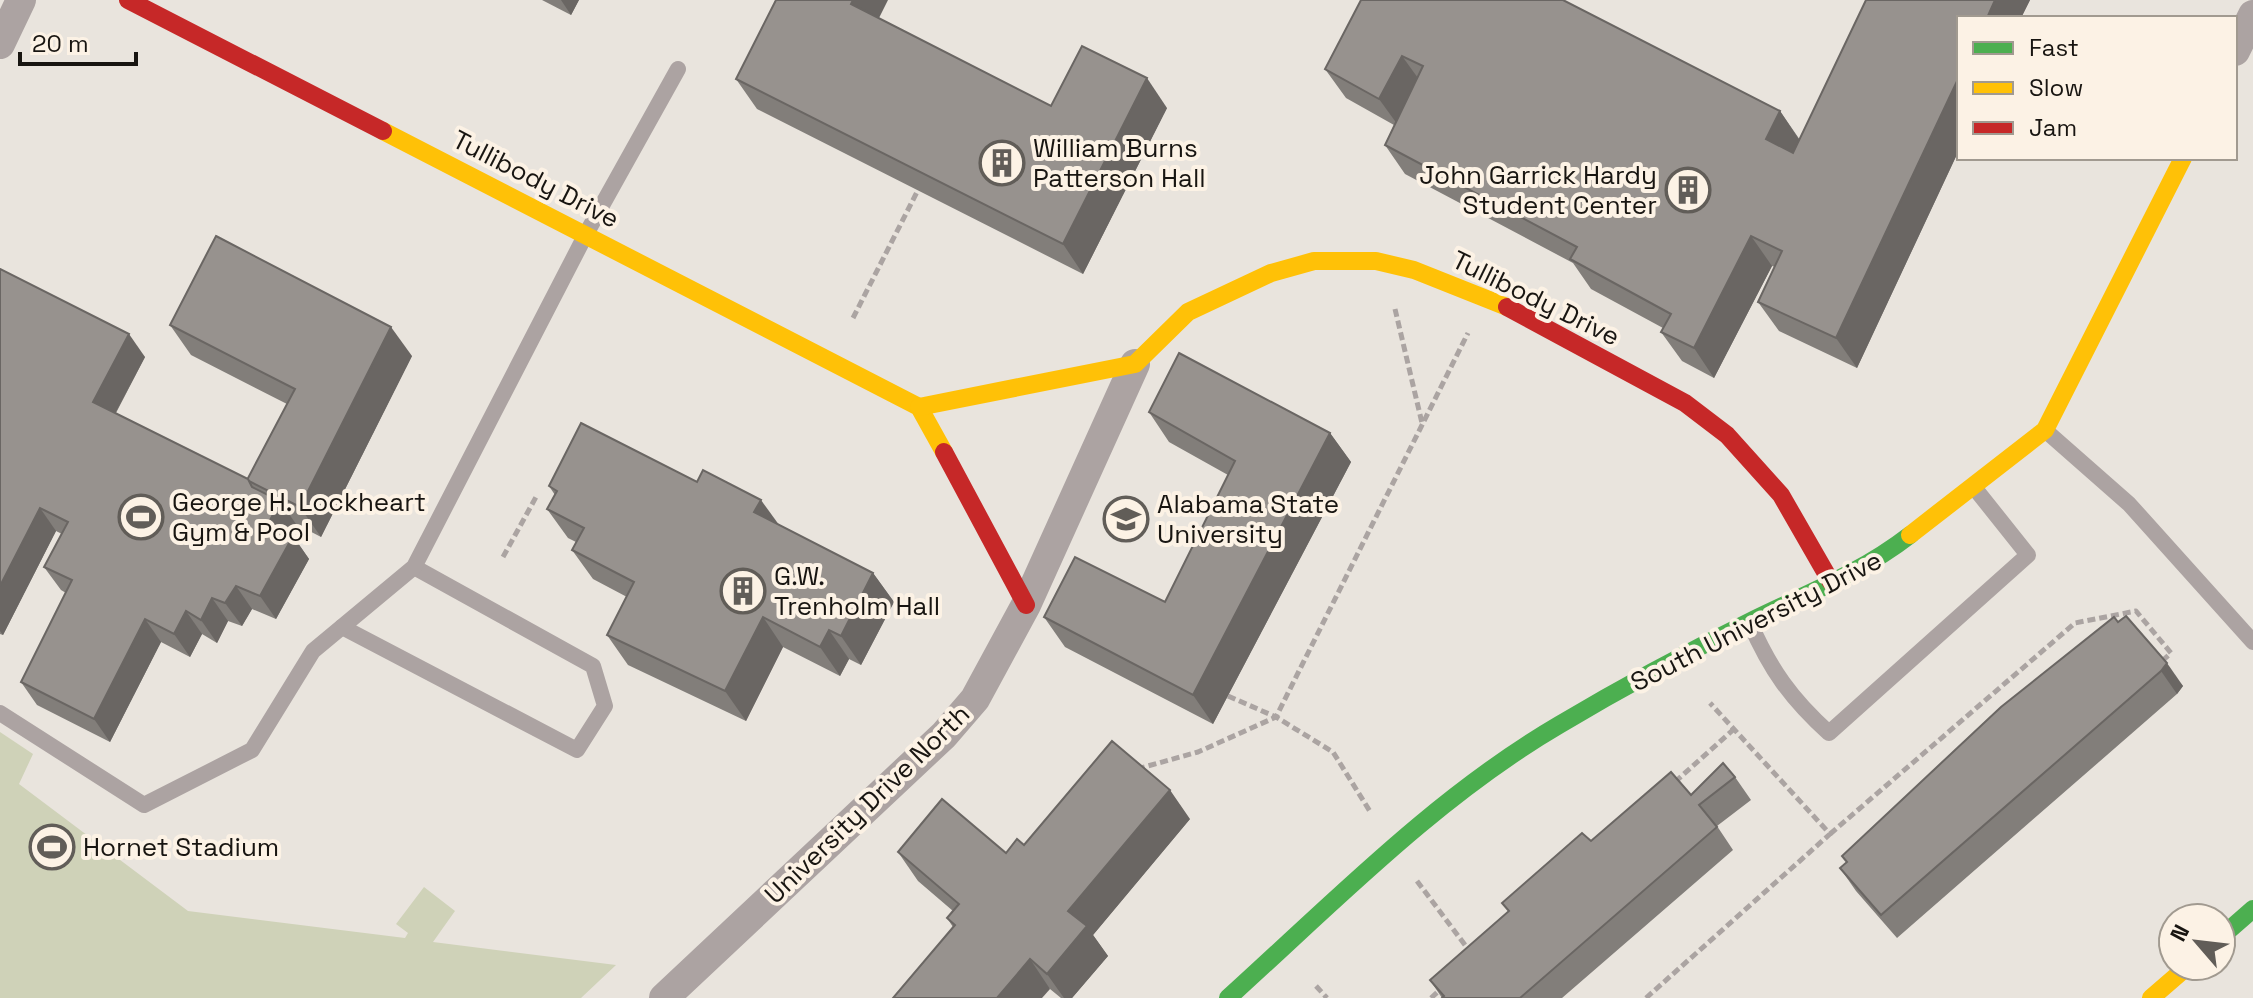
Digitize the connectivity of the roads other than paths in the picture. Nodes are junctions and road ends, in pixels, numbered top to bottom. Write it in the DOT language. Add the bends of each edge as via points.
graph roads {
  1 [pos="21,0"];
  2 [pos="128,0"];
  3 [pos="2253,15"];
  4 [pos="0,44"];
  5 [pos="2237,47"];
  6 [pos="678,69"];
  7 [pos="2182,160"];
  8 [pos="586,234"];
  9 [pos="1135,364"];
  10 [pos="919,407"];
  11 [pos="2045,430"];
  12 [pos="1972,486"];
  13 [pos="414,567"];
  14 [pos="1831,582"];
  15 [pos="1026,605"];
  16 [pos="1749,622"];
  17 [pos="342,627"];
  18 [pos="2253,642"];
  19 [pos="0,713"];
  20 [pos="2253,909"];
  21 [pos="2237,923"];
  22 [pos="2170,982"];
  23 [pos="664,998"];
  24 [pos="1228,998"];
  25 [pos="2151,998"];
  1 -- 4 [label="street"];
  2 -- 8 [label="street, Tullibody Drive"];
  3 -- 5 [label="street"];
  6 -- 8 [label="lane"];
  7 -- 11 [label="street, South University Drive"];
  8 -- 10 [label="street, Tullibody Drive"];
  8 -- 13 [label="lane"];
  9 -- 10 [label="street"];
  9 -- 14 [label="street, Tullibody Drive" via="1188,312 1271,273 1314,261 1350,259 1414,270 1515,310 1685,403 1727,435 1781,495"];
  9 -- 15 [label="street, University Drive North"];
  10 -- 15 [label="street"];
  11 -- 12 [label="street, South University Drive"];
  11 -- 18 [label="lane" via="2129,504"];
  12 -- 14 [label="street, South University Drive" via="1887,554"];
  12 -- 16 [label="lane" via="2028,555 1829,733 1770,668"];
  13 -- 17 [label="lane"];
  13 -- 17 [label="lane" via="593,666 605,706 577,750"];
  14 -- 16 [label="street, South University Drive"];
  15 -- 23 [label="street, University Drive North" via="975,699 944,735"];
  16 -- 24 [label="street, South University Drive" via="1558,725 1506,759 1394,847"];
  17 -- 19 [label="lane" via="313,651 252,750 144,805"];
  20 -- 21 [label="street"];
  22 -- 25 [label="street"];
}
